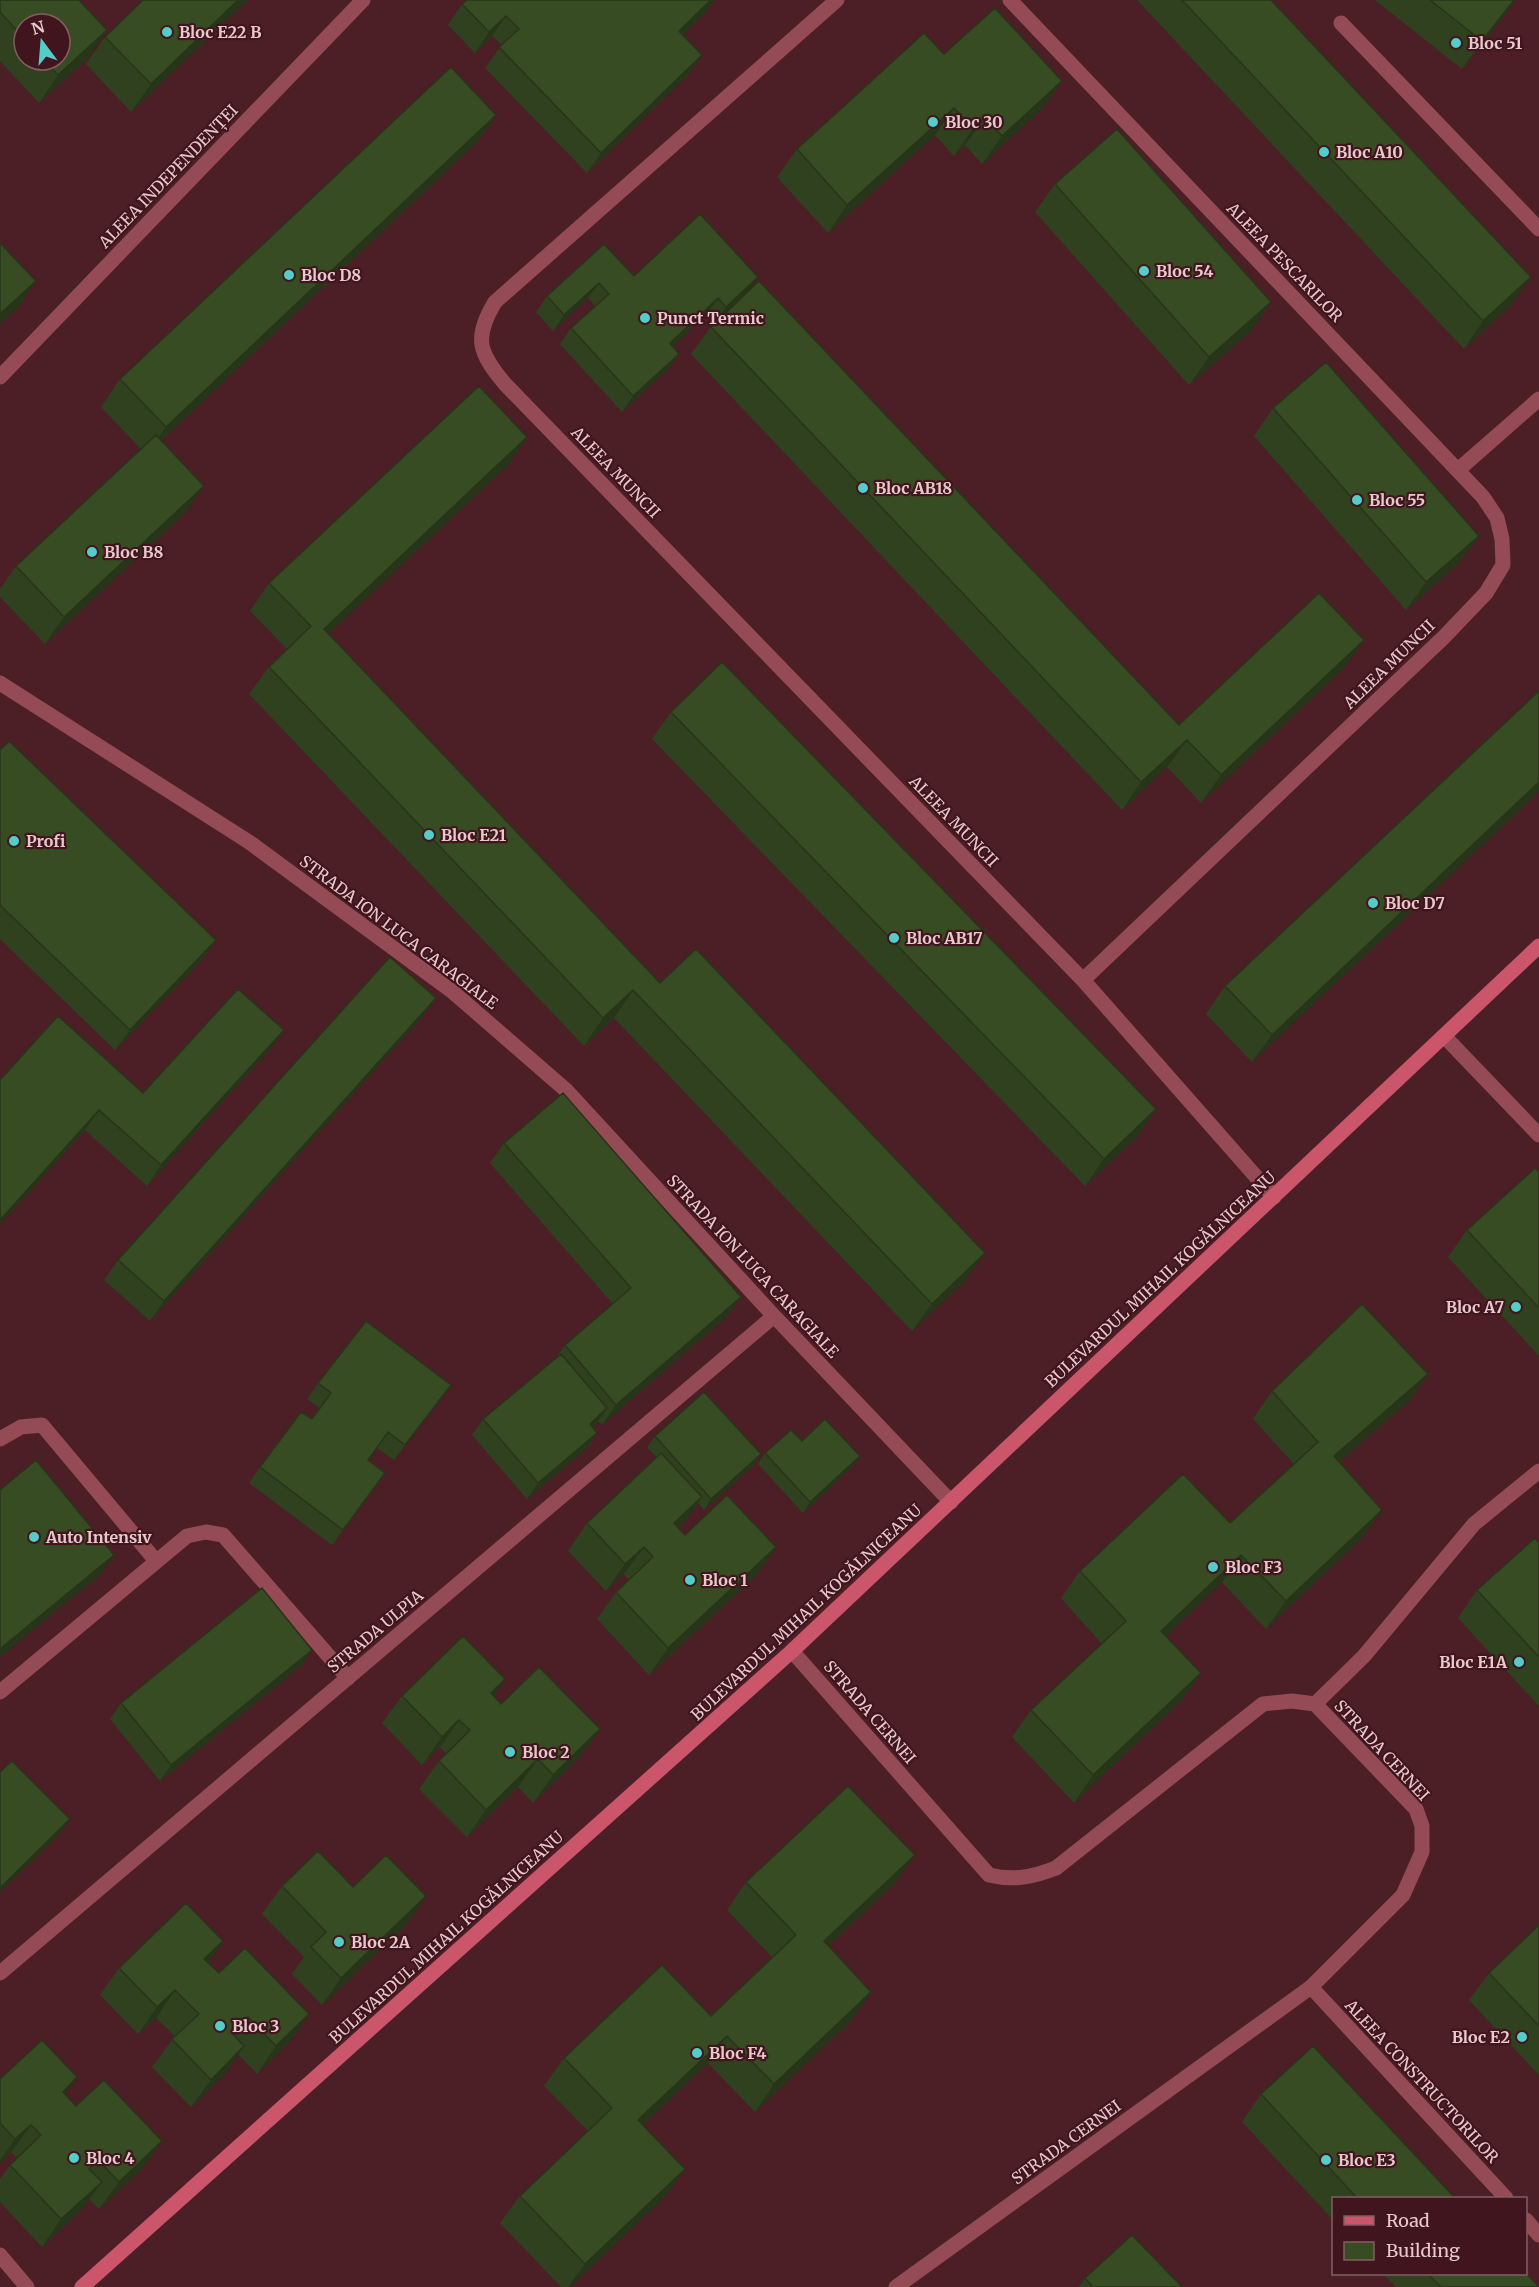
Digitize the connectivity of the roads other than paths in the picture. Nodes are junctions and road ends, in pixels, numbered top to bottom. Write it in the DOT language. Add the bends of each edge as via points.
graph roads {
  1 [pos="363,0"];
  2 [pos="837,0"];
  3 [pos="1010,0"];
  4 [pos="1341,23"];
  5 [pos="1539,229"];
  6 [pos="0,378"];
  7 [pos="1539,399"];
  8 [pos="1458,470"];
  9 [pos="1503,565"];
  10 [pos="0,683"];
  11 [pos="1539,946"];
  12 [pos="1083,980"];
  13 [pos="1444,1036"];
  14 [pos="1539,1135"];
  15 [pos="1274,1197"];
  16 [pos="774,1316"];
  17 [pos="0,1439"];
  18 [pos="1539,1471"];
  19 [pos="951,1502"];
  20 [pos="156,1561"];
  21 [pos="792,1651"];
  22 [pos="348,1678"];
  23 [pos="0,1692"];
  24 [pos="1315,1704"];
  25 [pos="0,1973"];
  26 [pos="1311,1987"];
  27 [pos="1504,2197"];
  28 [pos="1527,2221"];
  29 [pos="1539,2235"];
  30 [pos="0,2255"];
  31 [pos="27,2287"];
  32 [pos="82,2287"];
  33 [pos="896,2287"];
  1 -- 6 [label="street, ALEEA INDEPENDENȚEI"];
  2 -- 12 [label="street, ALEEA MUNCII" via="495,302 484,321 481,346 490,366 505,384"];
  3 -- 8 [label="street, ALEEA PESCARILOR"];
  4 -- 5 [label="street"];
  7 -- 8 [label="street"];
  8 -- 9 [label="street, ALEEA PESCARILOR" via="1484,496 1497,518"];
  9 -- 12 [label="street, ALEEA MUNCII" via="1486,593 1444,637"];
  10 -- 16 [label="street, STRADA ION LUCA CARAGIALE" via="249,842 453,992 567,1090"];
  11 -- 13 [label="street, BULEVARDUL MIHAIL KOGĂLNICEANU"];
  12 -- 15 [label="street, ALEEA MUNCII"];
  13 -- 14 [label="street"];
  13 -- 15 [label="street, BULEVARDUL MIHAIL KOGĂLNICEANU"];
  15 -- 19 [label="street, BULEVARDUL MIHAIL KOGĂLNICEANU"];
  16 -- 19 [label="street, STRADA ION LUCA CARAGIALE"];
  16 -- 22 [label="street, STRADA ULPIA"];
  17 -- 20 [label="street" via="21,1427 42,1425"];
  18 -- 24 [label="street" via="1474,1524 1364,1656"];
  19 -- 21 [label="street, BULEVARDUL MIHAIL KOGĂLNICEANU"];
  20 -- 22 [label="street" via="187,1536 206,1532 223,1535"];
  20 -- 23 [label="street"];
  21 -- 24 [label="street, STRADA CERNEI" via="989,1875 1006,1879 1056,1868 1263,1704"];
  21 -- 32 [label="street, BULEVARDUL MIHAIL KOGĂLNICEANU"];
  22 -- 25 [label="street, STRADA ULPIA"];
  24 -- 26 [label="street, STRADA CERNEI" via="1416,1809 1422,1827 1422,1852 1403,1895"];
  26 -- 27 [label="street, ALEEA CONSTRUCTORILOR"];
  26 -- 33 [label="street, STRADA CERNEI"];
  28 -- 29 [label="street"];
  30 -- 31 [label="street"];
}
